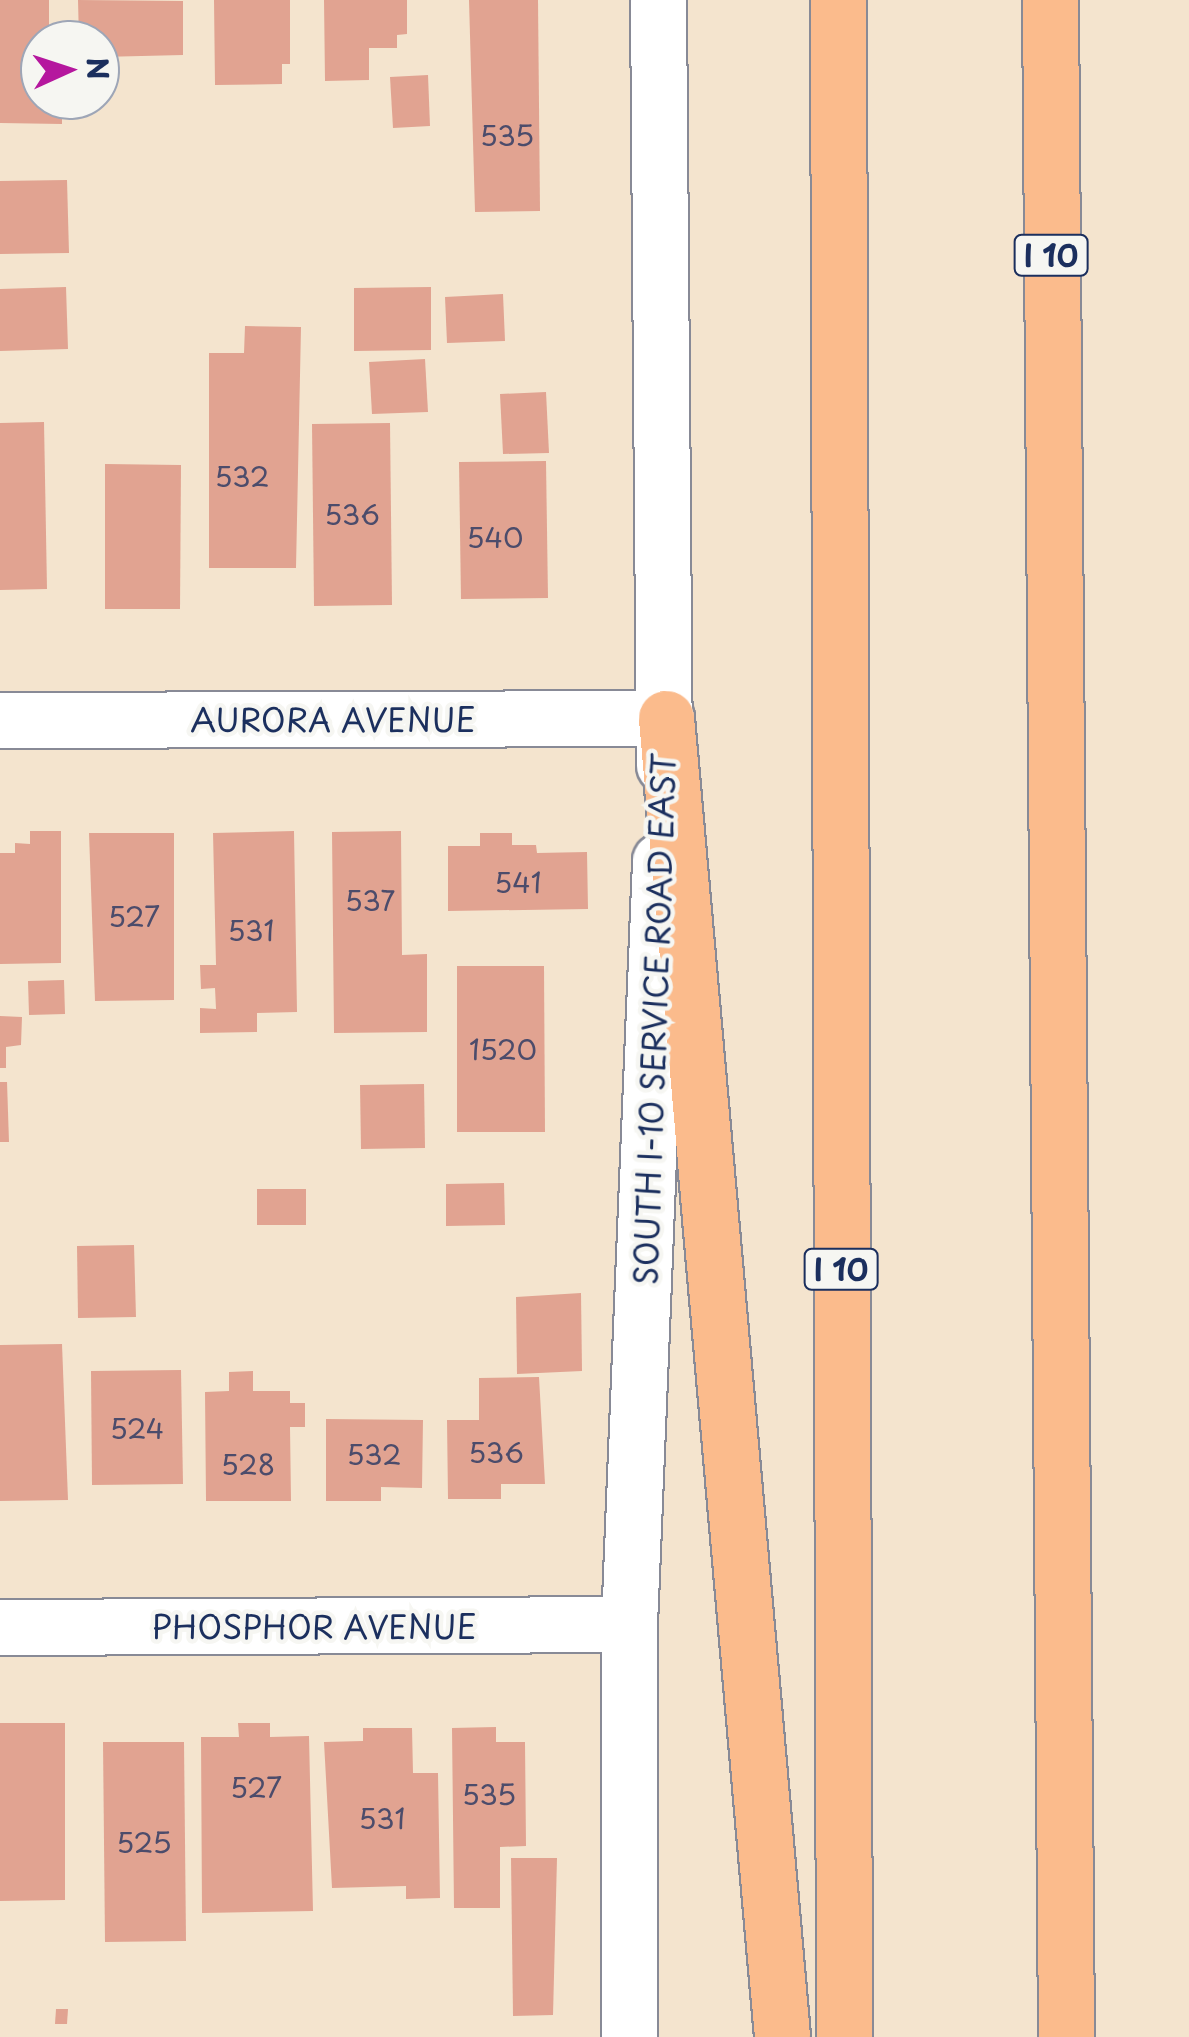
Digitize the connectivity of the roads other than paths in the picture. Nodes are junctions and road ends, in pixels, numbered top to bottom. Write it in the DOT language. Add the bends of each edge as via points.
graph roads {
  1 [pos="658,0"];
  2 [pos="838,0"];
  3 [pos="1050,0"];
  4 [pos="666,718"];
  5 [pos="0,720"];
  6 [pos="629,1624"];
  7 [pos="0,1627"];
  8 [pos="629,2037"];
  9 [pos="782,2037"];
  10 [pos="844,2037"];
  11 [pos="1066,2037"];
  1 -- 4 [label="street, SOUTH I-10 SERVICE ROAD EAST"];
  2 -- 10 [label="highway, I 10"];
  3 -- 11 [label="highway, I 10"];
  4 -- 5 [label="street, AURORA AVENUE"];
  4 -- 6 [label="street, SOUTH I-10 SERVICE ROAD EAST"];
  4 -- 9 [label="highway"];
  6 -- 7 [label="street, PHOSPHOR AVENUE"];
  6 -- 8 [label="street, SOUTH I-10 SERVICE ROAD EAST"];
}
